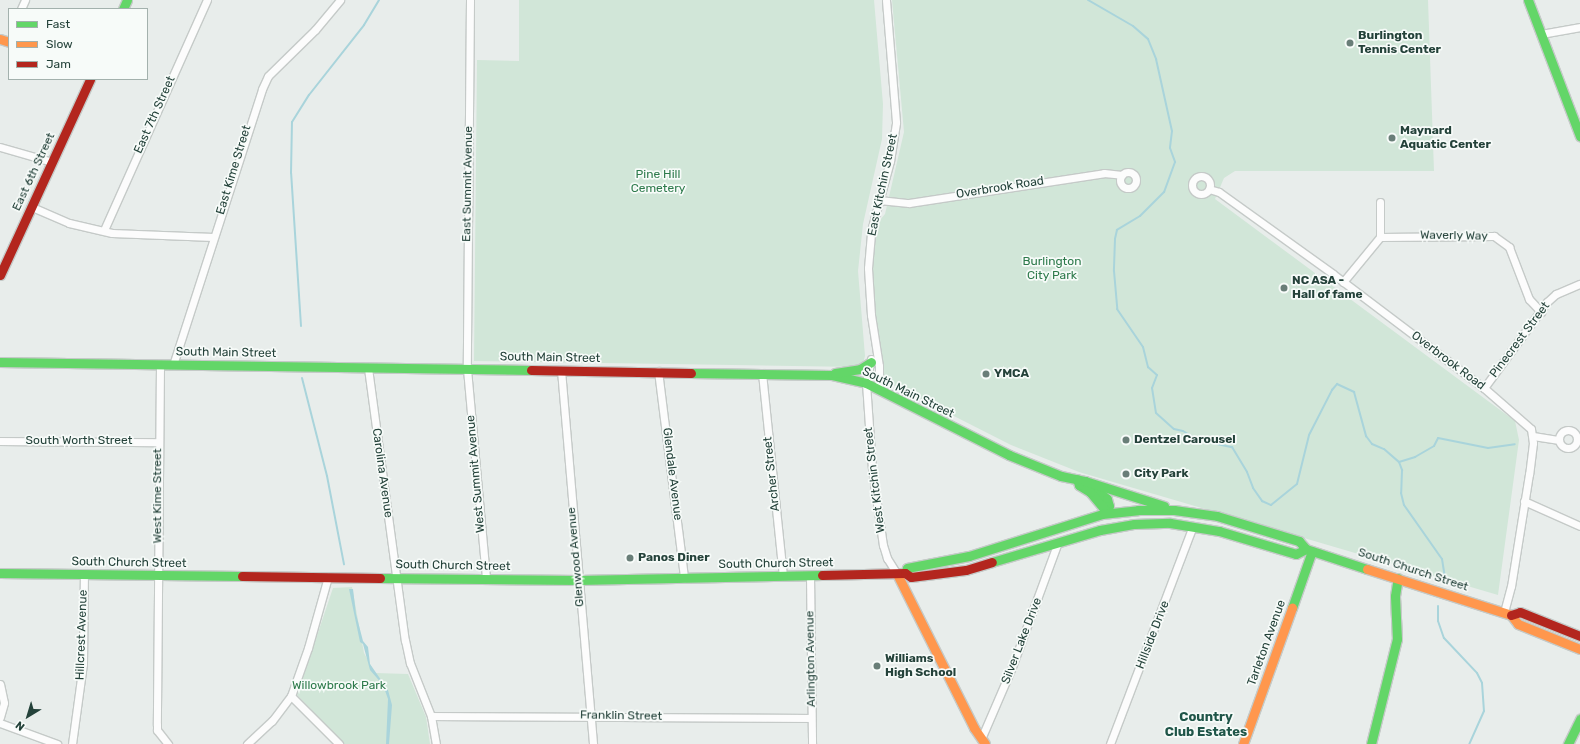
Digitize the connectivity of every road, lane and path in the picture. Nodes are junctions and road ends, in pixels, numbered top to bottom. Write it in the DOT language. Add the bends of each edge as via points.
graph roads {
  1 [pos="207,0"];
  2 [pos="340,0"];
  3 [pos="470,0"];
  4 [pos="886,0"];
  5 [pos="1528,0"];
  6 [pos="1580,27"];
  7 [pos="1541,34"];
  8 [pos="90,80"];
  9 [pos="1580,136"];
  10 [pos="0,147"];
  11 [pos="52,162"];
  12 [pos="1122,175"];
  13 [pos="1209,189"];
  14 [pos="879,200"];
  15 [pos="1380,202"];
  16 [pos="32,207"];
  17 [pos="104,230"];
  18 [pos="1380,236"];
  19 [pos="214,237"];
  20 [pos="0,275"];
  21 [pos="1343,282"];
  22 [pos="1580,284"];
  23 [pos="1541,312"];
  24 [pos="875,346"];
  25 [pos="0,362"];
  26 [pos="871,362"];
  27 [pos="160,365"];
  28 [pos="173,365"];
  29 [pos="368,368"];
  30 [pos="467,369"];
  31 [pos="561,370"];
  32 [pos="658,371"];
  33 [pos="762,372"];
  34 [pos="824,374"];
  35 [pos="866,383"];
  36 [pos="1484,388"];
  37 [pos="879,389"];
  38 [pos="1533,436"];
  39 [pos="1558,440"];
  40 [pos="0,441"];
  41 [pos="158,442"];
  42 [pos="1081,480"];
  43 [pos="1524,501"];
  44 [pos="1174,510"];
  45 [pos="1107,513"];
  46 [pos="1170,523"];
  47 [pos="1193,526"];
  48 [pos="1580,526"];
  49 [pos="1070,539"];
  50 [pos="1058,542"];
  51 [pos="1309,550"];
  52 [pos="0,573"];
  53 [pos="84,574"];
  54 [pos="901,574"];
  55 [pos="158,575"];
  56 [pos="783,575"];
  57 [pos="810,575"];
  58 [pos="328,577"];
  59 [pos="397,578"];
  60 [pos="486,578"];
  61 [pos="684,578"];
  62 [pos="1398,578"];
  63 [pos="578,580"];
  64 [pos="1508,614"];
  65 [pos="1580,636"];
  66 [pos="1580,649"];
  67 [pos="0,684"];
  68 [pos="291,696"];
  69 [pos="431,716"];
  70 [pos="590,716"];
  71 [pos="0,717"];
  72 [pos="811,718"];
  73 [pos="1580,719"];
  74 [pos="0,723"];
  75 [pos="983,741"];
  76 [pos="56,744"];
  77 [pos="72,744"];
  78 [pos="168,744"];
  79 [pos="247,744"];
  80 [pos="339,744"];
  81 [pos="436,744"];
  82 [pos="592,744"];
  83 [pos="812,744"];
  84 [pos="1110,744"];
  85 [pos="1243,744"];
  86 [pos="1371,744"];
  87 [pos="1568,744"];
  1 -- 17 [label="street, East 7th Street"];
  2 -- 19 [label="street, East Kime Street" via="315,30 268,76 254,108"];
  3 -- 30 [label="street, East Summit Avenue"];
  4 -- 14 [label="street, East Kitchin Street" via="896,122 890,161"];
  5 -- 7 [label="main road"];
  6 -- 7 [label="street"];
  7 -- 9 [label="main road"];
  8 -- 11 [label="main road, East 6th Street"];
  10 -- 11 [label="street"];
  11 -- 16 [label="main road, East 6th Street"];
  12 -- 14 [label="street, Overbrook Road" via="1104,173 910,203"];
  13 -- 21 [label="street, Overbrook Road" via="1219,192"];
  14 -- 24 [label="street, East Kitchin Street" via="871,231 868,268"];
  15 -- 18 [label="street"];
  16 -- 17 [label="street" via="69,223"];
  16 -- 20 [label="main road, East 6th Street"];
  17 -- 19 [label="street" via="127,234"];
  18 -- 21 [label="street"];
  18 -- 23 [label="street, Waverly Way" via="1479,236 1501,239 1509,247 1529,300"];
  19 -- 28 [label="street, East Kime Street"];
  21 -- 36 [label="street, Overbrook Road"];
  22 -- 23 [label="street, Pinecrest Street" via="1556,294"];
  23 -- 36 [label="street, Pinecrest Street"];
  24 -- 26 [label="street, East Kitchin Street"];
  24 -- 37 [label="street, East Kitchin Street" via="879,366"];
  25 -- 27 [label="main road, South Main Street"];
  26 -- 34 [label="main road" via="860,370"];
  26 -- 35 [label="street, East Kitchin Street"];
  27 -- 28 [label="main road, South Main Street"];
  27 -- 41 [label="street, West Kime Street"];
  28 -- 29 [label="main road, South Main Street"];
  29 -- 30 [label="main road, South Main Street"];
  29 -- 59 [label="street, Carolina Avenue"];
  30 -- 31 [label="main road, South Main Street"];
  30 -- 60 [label="street, West Summit Avenue"];
  31 -- 32 [label="main road, South Main Street"];
  31 -- 63 [label="street, Glenwood Avenue"];
  32 -- 33 [label="main road, South Main Street"];
  32 -- 61 [label="street, Glendale Avenue"];
  33 -- 34 [label="main road, South Main Street"];
  33 -- 56 [label="street, Archer Street"];
  34 -- 35 [label="main road, South Main Street"];
  35 -- 37 [label="main road, South Main Street"];
  35 -- 54 [label="street, West Kitchin Street" via="868,438 878,516 887,558"];
  36 -- 38 [label="street, Overbrook Road" via="1531,429"];
  37 -- 42 [label="main road, South Main Street" via="1009,455"];
  38 -- 39 [label="street"];
  38 -- 43 [label="street"];
  40 -- 41 [label="street, South Worth Street"];
  41 -- 55 [label="street, West Kime Street"];
  42 -- 44 [label="main road"];
  42 -- 45 [label="main road, South Main Street" via="1107,499"];
  43 -- 48 [label="street"];
  43 -- 64 [label="street"];
  44 -- 45 [label="main road, South Church Street"];
  44 -- 51 [label="main road, South Church Street" via="1241,523 1299,541"];
  45 -- 46 [label="main road" via="1115,519 1155,517"];
  45 -- 49 [label="main road" via="1103,522 1073,531"];
  45 -- 54 [label="main road, South Church Street" via="969,556 932,566 908,568"];
  46 -- 47 [label="main road, South Church Street"];
  46 -- 49 [label="main road, South Church Street" via="1134,524"];
  47 -- 51 [label="main road, South Church Street" via="1296,554"];
  47 -- 84 [label="street, Hillside Drive"];
  49 -- 50 [label="main road, South Church Street"];
  50 -- 54 [label="main road, South Church Street" via="966,570 911,577"];
  50 -- 75 [label="street, Silver Lake Drive"];
  51 -- 62 [label="main road, South Church Street"];
  51 -- 85 [label="main road, Tarleton Avenue"];
  52 -- 53 [label="main road, South Church Street"];
  53 -- 55 [label="main road, South Church Street"];
  53 -- 77 [label="street, Hillcrest Avenue" via="83,664"];
  54 -- 57 [label="main road, South Church Street"];
  54 -- 75 [label="main road"];
  55 -- 58 [label="main road, South Church Street"];
  55 -- 78 [label="street, West Kime Street" via="157,725"];
  56 -- 57 [label="main road, South Church Street"];
  56 -- 61 [label="main road, South Church Street"];
  57 -- 72 [label="street, Arlington Avenue"];
  58 -- 59 [label="main road, South Church Street"];
  58 -- 68 [label="street"];
  59 -- 60 [label="main road, South Church Street"];
  59 -- 69 [label="street, Carolina Avenue" via="408,655"];
  60 -- 63 [label="main road, South Church Street"];
  61 -- 63 [label="main road, South Church Street"];
  62 -- 64 [label="main road, South Church Street"];
  62 -- 86 [label="main road" via="1395,596 1397,639"];
  63 -- 70 [label="street, Glenwood Avenue"];
  64 -- 65 [label="main road, South Church Street" via="1520,612"];
  64 -- 66 [label="main road, South Church Street" via="1518,624"];
  67 -- 71 [label="street" via="4,703"];
  68 -- 79 [label="street" via="272,721"];
  68 -- 80 [label="street"];
  69 -- 70 [label="street, Franklin Street"];
  69 -- 81 [label="street, Carolina Avenue"];
  70 -- 72 [label="street, Franklin Street"];
  70 -- 82 [label="street, Glenwood Avenue"];
  72 -- 83 [label="street, Arlington Avenue"];
  73 -- 87 [label="main road"];
  74 -- 76 [label="street"];
}
